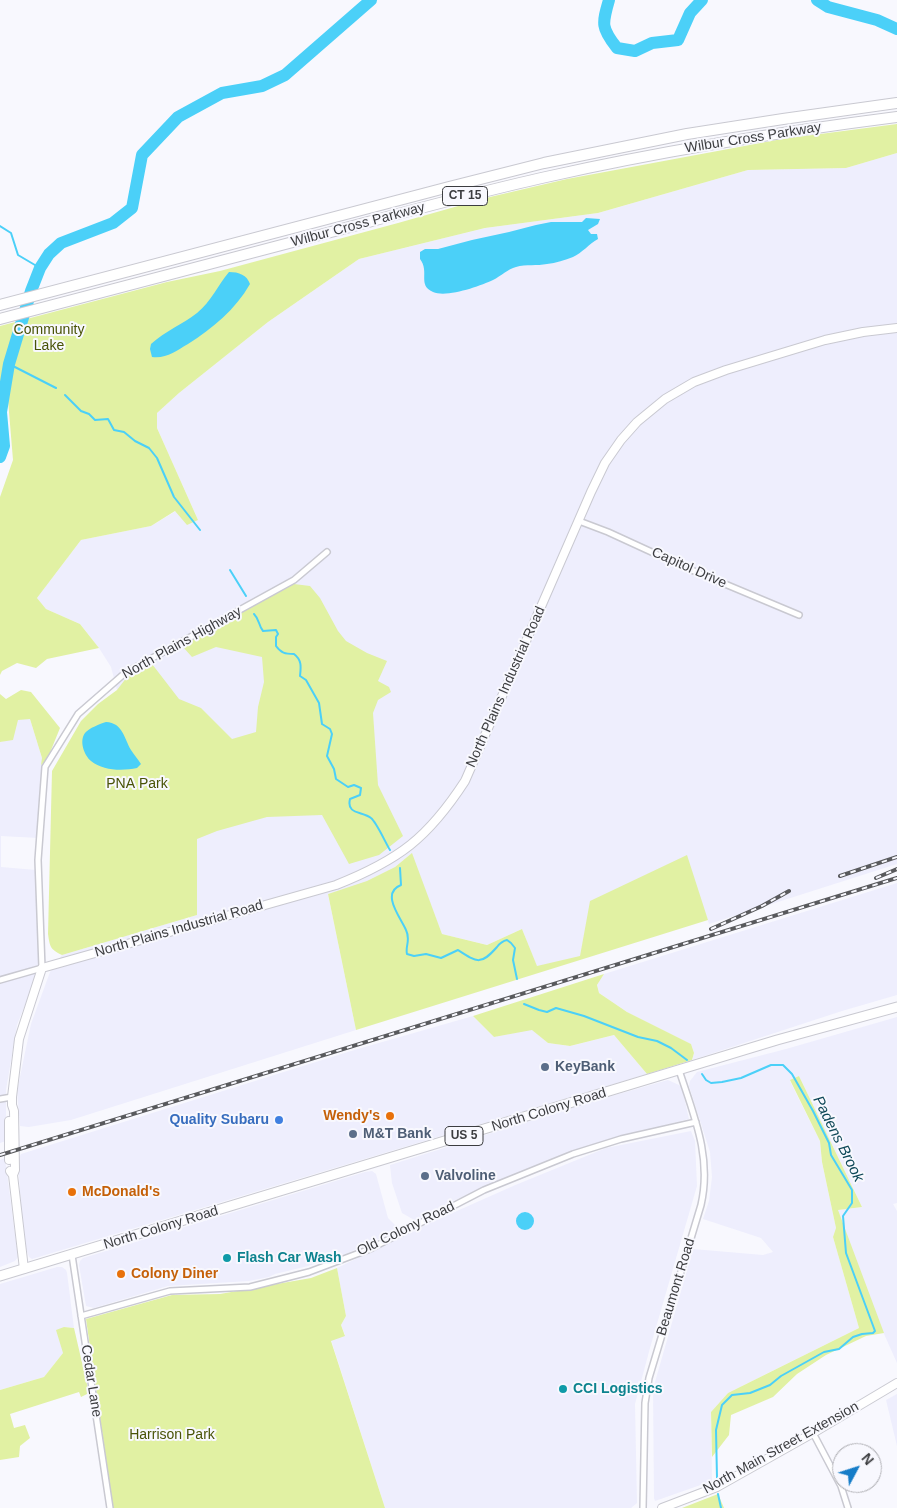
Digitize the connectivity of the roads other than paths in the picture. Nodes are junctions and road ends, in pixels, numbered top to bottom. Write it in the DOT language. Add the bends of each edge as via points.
graph roads {
  1 [pos="897,103"];
  2 [pos="897,117"];
  3 [pos="0,305"];
  4 [pos="4,318"];
  5 [pos="897,328"];
  6 [pos="579,521"];
  7 [pos="327,552"];
  8 [pos="800,615"];
  9 [pos="42,968"];
  10 [pos="0,980"];
  11 [pos="897,1007"];
  12 [pos="679,1070"];
  13 [pos="0,1099"];
  14 [pos="12,1101"];
  15 [pos="696,1122"];
  16 [pos="72,1255"];
  17 [pos="24,1269"];
  18 [pos="0,1276"];
  19 [pos="81,1316"];
  20 [pos="897,1382"];
  21 [pos="813,1433"];
  22 [pos="110,1508"];
  23 [pos="643,1508"];
  24 [pos="662,1508"];
  25 [pos="848,1508"];
  1 -- 3 [label="highway, Wilbur Cross Parkway / CT 15" via="687,134 544,163"];
  2 -- 4 [label="highway, Wilbur Cross Parkway / CT 15" via="736,140 547,176"];
  5 -- 6 [label="street, North Plains Industrial Road" via="825,340 726,370 675,392 621,440 605,463"];
  6 -- 8 [label="street, Capitol Drive"];
  6 -- 9 [label="street, North Plains Industrial Road" via="465,781 449,806 416,842 365,874 336,885"];
  7 -- 9 [label="street, North Plains Highway" via="294,580 124,673 78,714 45,767 38,860"];
  9 -- 10 [label="street"];
  9 -- 14 [label="street, North Plains Highway" via="19,1039"];
  11 -- 12 [label="main road, North Colony Road / US 5"];
  12 -- 15 [label="street, Beaumont Road"];
  12 -- 16 [label="main road, North Colony Road / US 5"];
  13 -- 14 [label="street"];
  14 -- 17 [label="street, North Plains Highway" via="13,1175"];
  15 -- 19 [label="street, Old Colony Road" via="573,1154 484,1190 370,1249 309,1272 250,1287 170,1291"];
  15 -- 23 [label="street, Beaumont Road" via="704,1152 705,1190 648,1378 644,1403"];
  16 -- 17 [label="main road, North Colony Road / US 5"];
  16 -- 19 [label="street, Cedar Lane"];
  17 -- 18 [label="main road, North Colony Road / US 5"];
  19 -- 22 [label="street, Cedar Lane"];
  20 -- 21 [label="street, North Main Street Extension"];
  21 -- 24 [label="street, North Main Street Extension" via="717,1487"];
  21 -- 25 [label="street"];
}
